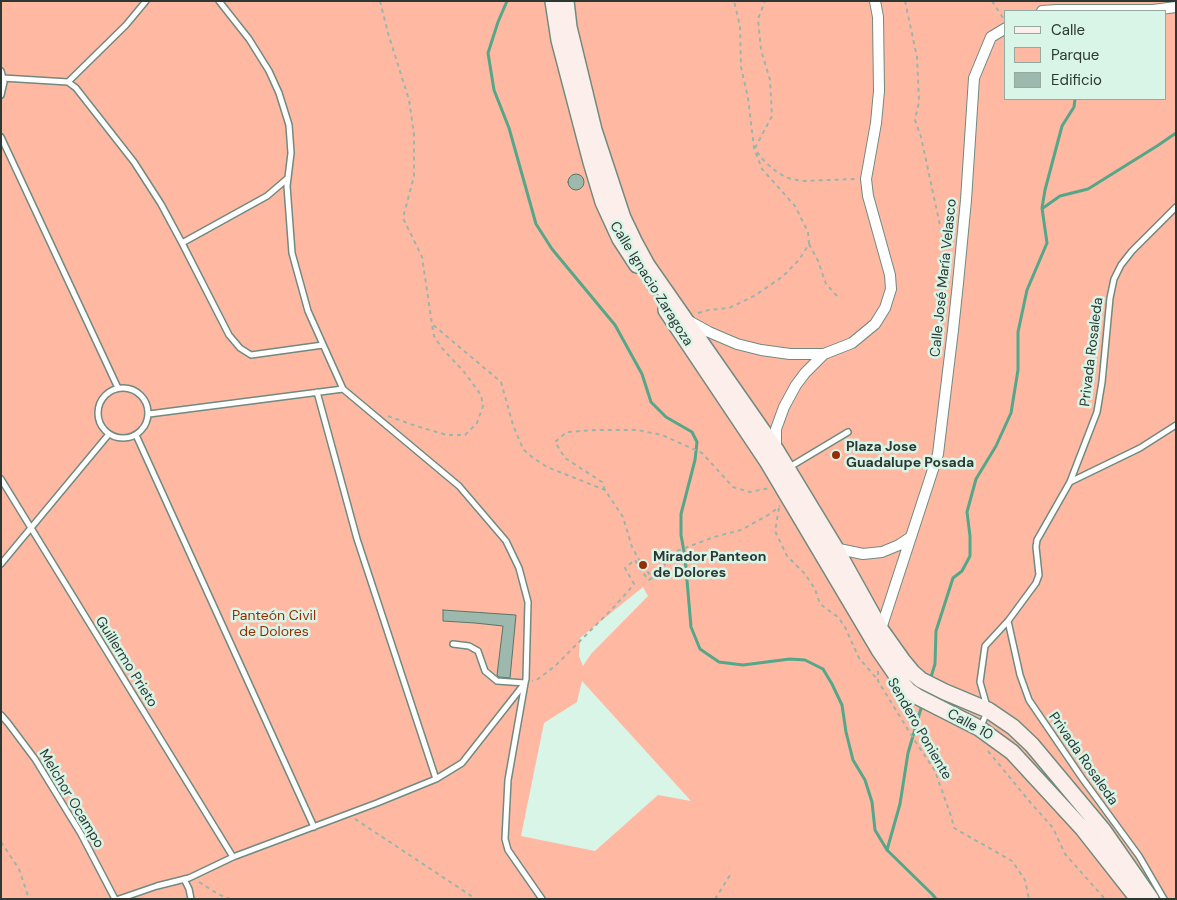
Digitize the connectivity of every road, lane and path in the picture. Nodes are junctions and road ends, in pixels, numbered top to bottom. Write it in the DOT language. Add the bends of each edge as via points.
graph roads {
  1 [pos="146,1"];
  2 [pos="219,1"];
  3 [pos="380,1"];
  4 [pos="554,1"];
  5 [pos="566,1"];
  6 [pos="734,1"];
  7 [pos="765,1"];
  8 [pos="875,1"];
  9 [pos="905,1"];
  10 [pos="992,1"];
  11 [pos="1176,8"];
  12 [pos="1057,10"];
  13 [pos="1145,10"];
  14 [pos="1145,10"];
  15 [pos="1004,19"];
  16 [pos="1004,29"];
  17 [pos="1,71"];
  18 [pos="3,78"];
  19 [pos="68,82"];
  20 [pos="1,95"];
  21 [pos="1,137"];
  22 [pos="754,148"];
  23 [pos="288,178"];
  24 [pos="866,179"];
  25 [pos="1176,207"];
  26 [pos="182,243"];
  27 [pos="809,244"];
  28 [pos="950,260"];
  29 [pos="838,297"];
  30 [pos="683,318"];
  31 [pos="432,324"];
  32 [pos="323,345"];
  33 [pos="824,354"];
  34 [pos="118,388"];
  35 [pos="343,389"];
  36 [pos="317,392"];
  37 [pos="369,411"];
  38 [pos="149,414"];
  39 [pos="1176,425"];
  40 [pos="848,432"];
  41 [pos="109,434"];
  42 [pos="136,435"];
  43 [pos="772,456"];
  44 [pos="788,469"];
  45 [pos="1,479"];
  46 [pos="1070,482"];
  47 [pos="782,486"];
  48 [pos="605,490"];
  49 [pos="786,504"];
  50 [pos="31,528"];
  51 [pos="911,537"];
  52 [pos="817,544"];
  53 [pos="836,549"];
  54 [pos="1,564"];
  55 [pos="652,578"];
  56 [pos="1008,621"];
  57 [pos="881,630"];
  58 [pos="454,644"];
  59 [pos="878,647"];
  60 [pos="878,681"];
  61 [pos="525,683"];
  62 [pos="988,710"];
  63 [pos="1,715"];
  64 [pos="980,728"];
  65 [pos="987,749"];
  66 [pos="436,779"];
  67 [pos="347,814"];
  68 [pos="314,827"];
  69 [pos="1,842"];
  70 [pos="233,857"];
  71 [pos="732,872"];
  72 [pos="191,877"];
  73 [pos="184,879"];
  74 [pos="29,899"];
  75 [pos="115,899"];
  76 [pos="119,899"];
  77 [pos="191,899"];
  78 [pos="230,899"];
  79 [pos="476,899"];
  80 [pos="542,899"];
  81 [pos="715,899"];
  82 [pos="1029,899"];
  83 [pos="1105,899"];
  84 [pos="1138,899"];
  85 [pos="1151,899"];
  86 [pos="1164,899"];
  1 -- 19 [label="lane"];
  2 -- 23 [label="lane" via="249,39 279,92 289,125 291,153"];
  3 -- 31 [label="path" via="408,100 414,134 414,176 403,218 422,257"];
  4 -- 43 [label="street, Calle Ignacio Zaragoza" via="559,40 577,111 603,202 620,239 678,328"];
  5 -- 30 [label="street, Calle Ignacio Zaragoza" via="569,27 594,130 623,218 647,266"];
  6 -- 22 [label="path" via="740,26 741,67"];
  7 -- 22 [label="path" via="758,19 761,50 770,80 772,116"];
  8 -- 24 [label="street, Calle Ignacio Zaragoza" via="879,91"];
  9 -- 28 [label="path" via="917,57 919,102 916,120"];
  10 -- 15 [label="path"];
  11 -- 13 [label="street"];
  12 -- 14 [label="street"];
  16 -- 51 [label="street, Calle José María Velasco" via="991,37 974,78 964,218 940,440"];
  17 -- 18 [label="lane"];
  18 -- 19 [label="lane"];
  18 -- 20 [label="lane"];
  19 -- 26 [label="lane" via="134,162"];
  21 -- 34 [label="lane"];
  22 -- 24 [label="path" via="778,174 788,178 802,181"];
  22 -- 27 [label="path" via="762,169 795,206 808,232"];
  23 -- 26 [label="lane" via="267,196"];
  23 -- 32 [label="lane" via="292,253 308,311"];
  24 -- 33 [label="street, Calle Ignacio Zaragoza" via="891,289 875,324 852,343"];
  25 -- 46 [label="lane, Privada Rosaleda" via="1132,251 1114,279 1097,412"];
  26 -- 32 [label="lane" via="229,335 240,348 251,355"];
  27 -- 29 [label="path" via="826,284"];
  27 -- 30 [label="path" via="782,277 754,296 729,308"];
  30 -- 33 [label="street, Calle Ignacio Zaragoza" via="738,344 761,350"];
  30 -- 43 [label="street, Calle Ignacio Zaragoza"];
  31 -- 37 [label="path" via="434,336 441,347 481,395 483,406 477,423 465,435 447,435"];
  31 -- 48 [label="path" via="501,382 523,449 547,467"];
  32 -- 35 [label="lane"];
  33 -- 43 [label="street, Calle Ignacio Zaragoza" via="805,373 784,407 776,428"];
  34 -- 38 [label="lane" via="133,390 145,399"];
  34 -- 41 [label="lane" via="105,396 99,409 100,423"];
  35 -- 36 [label="lane"];
  35 -- 37 [label="lane"];
  36 -- 38 [label="lane"];
  36 -- 66 [label="lane" via="356,539"];
  37 -- 61 [label="lane" via="459,486 506,541 519,568 528,602"];
  38 -- 42 [label="lane" via="143,429"];
  39 -- 46 [label="lane" via="1140,448"];
  40 -- 44 [label="lane"];
  41 -- 42 [label="lane" via="123,438"];
  41 -- 50 [label="lane"];
  42 -- 68 [label="lane"];
  43 -- 44 [label="street, Calle Ignacio Zaragoza"];
  43 -- 47 [label="street, Calle Ignacio Zaragoza"];
  44 -- 53 [label="street, Calle Ignacio Zaragoza"];
  45 -- 50 [label="lane, Guillermo Prieto"];
  46 -- 56 [label="lane, Privada Rosaleda" via="1037,540 1039,575 1036,583"];
  47 -- 48 [label="path" via="750,492 733,487 702,453 662,435 637,430 567,432 555,442 565,458 602,482"];
  47 -- 49 [label="street, Calle Ignacio Zaragoza"];
  48 -- 55 [label="path" via="623,517 632,547"];
  49 -- 52 [label="street, Calle Ignacio Zaragoza"];
  49 -- 55 [label="path" via="741,530 666,556 665,565 660,567 662,571 656,572"];
  49 -- 60 [label="path" via="775,531 786,556 805,574 820,604 838,616 859,658"];
  50 -- 54 [label="lane"];
  50 -- 70 [label="lane, Guillermo Prieto"];
  51 -- 53 [label="street" via="882,552 863,554"];
  51 -- 57 [label="street, Calle José María Velasco"];
  52 -- 53 [label="street"];
  52 -- 59 [label="street, Calle 10"];
  53 -- 57 [label="street, Calle 10"];
  55 -- 61 [label="path" via="649,580 635,560 625,568 634,584 630,589 555,666 538,679"];
  56 -- 62 [label="lane, Privada Rosaleda" via="985,646 980,682"];
  56 -- 86 [label="lane, Privada Rosaleda" via="1029,700 1138,856"];
  57 -- 59 [label="street, Calle José María Velasco"];
  57 -- 62 [label="street, Calle 10" via="913,673"];
  58 -- 61 [label="lane" via="478,651 484,671 497,681"];
  59 -- 60 [label="path, Sendero Poniente"];
  59 -- 64 [label="street, Calle 10" via="909,691"];
  60 -- 82 [label="path, Sendero Poniente" via="935,771 954,828 1012,861 1025,880"];
  61 -- 66 [label="lane" via="462,764"];
  61 -- 80 [label="lane" via="508,780 505,839 508,850"];
  62 -- 64 [label="lane"];
  62 -- 85 [label="street, Calle 10" via="1032,745 1103,830"];
  63 -- 75 [label="lane, Melchor Ocampo" via="35,759 81,834"];
  64 -- 84 [label="street, Calle 10" via="1012,752 1083,829"];
  65 -- 83 [label="path" via="1053,828 1064,854"];
  66 -- 67 [label="lane"];
  67 -- 68 [label="lane"];
  67 -- 79 [label="path"];
  68 -- 70 [label="lane"];
  69 -- 74 [label="path" via="19,869"];
  70 -- 72 [label="lane"];
  71 -- 81 [label="path"];
  72 -- 73 [label="lane"];
  72 -- 78 [label="path"];
  73 -- 76 [label="lane"];
  73 -- 77 [label="lane"];
}
